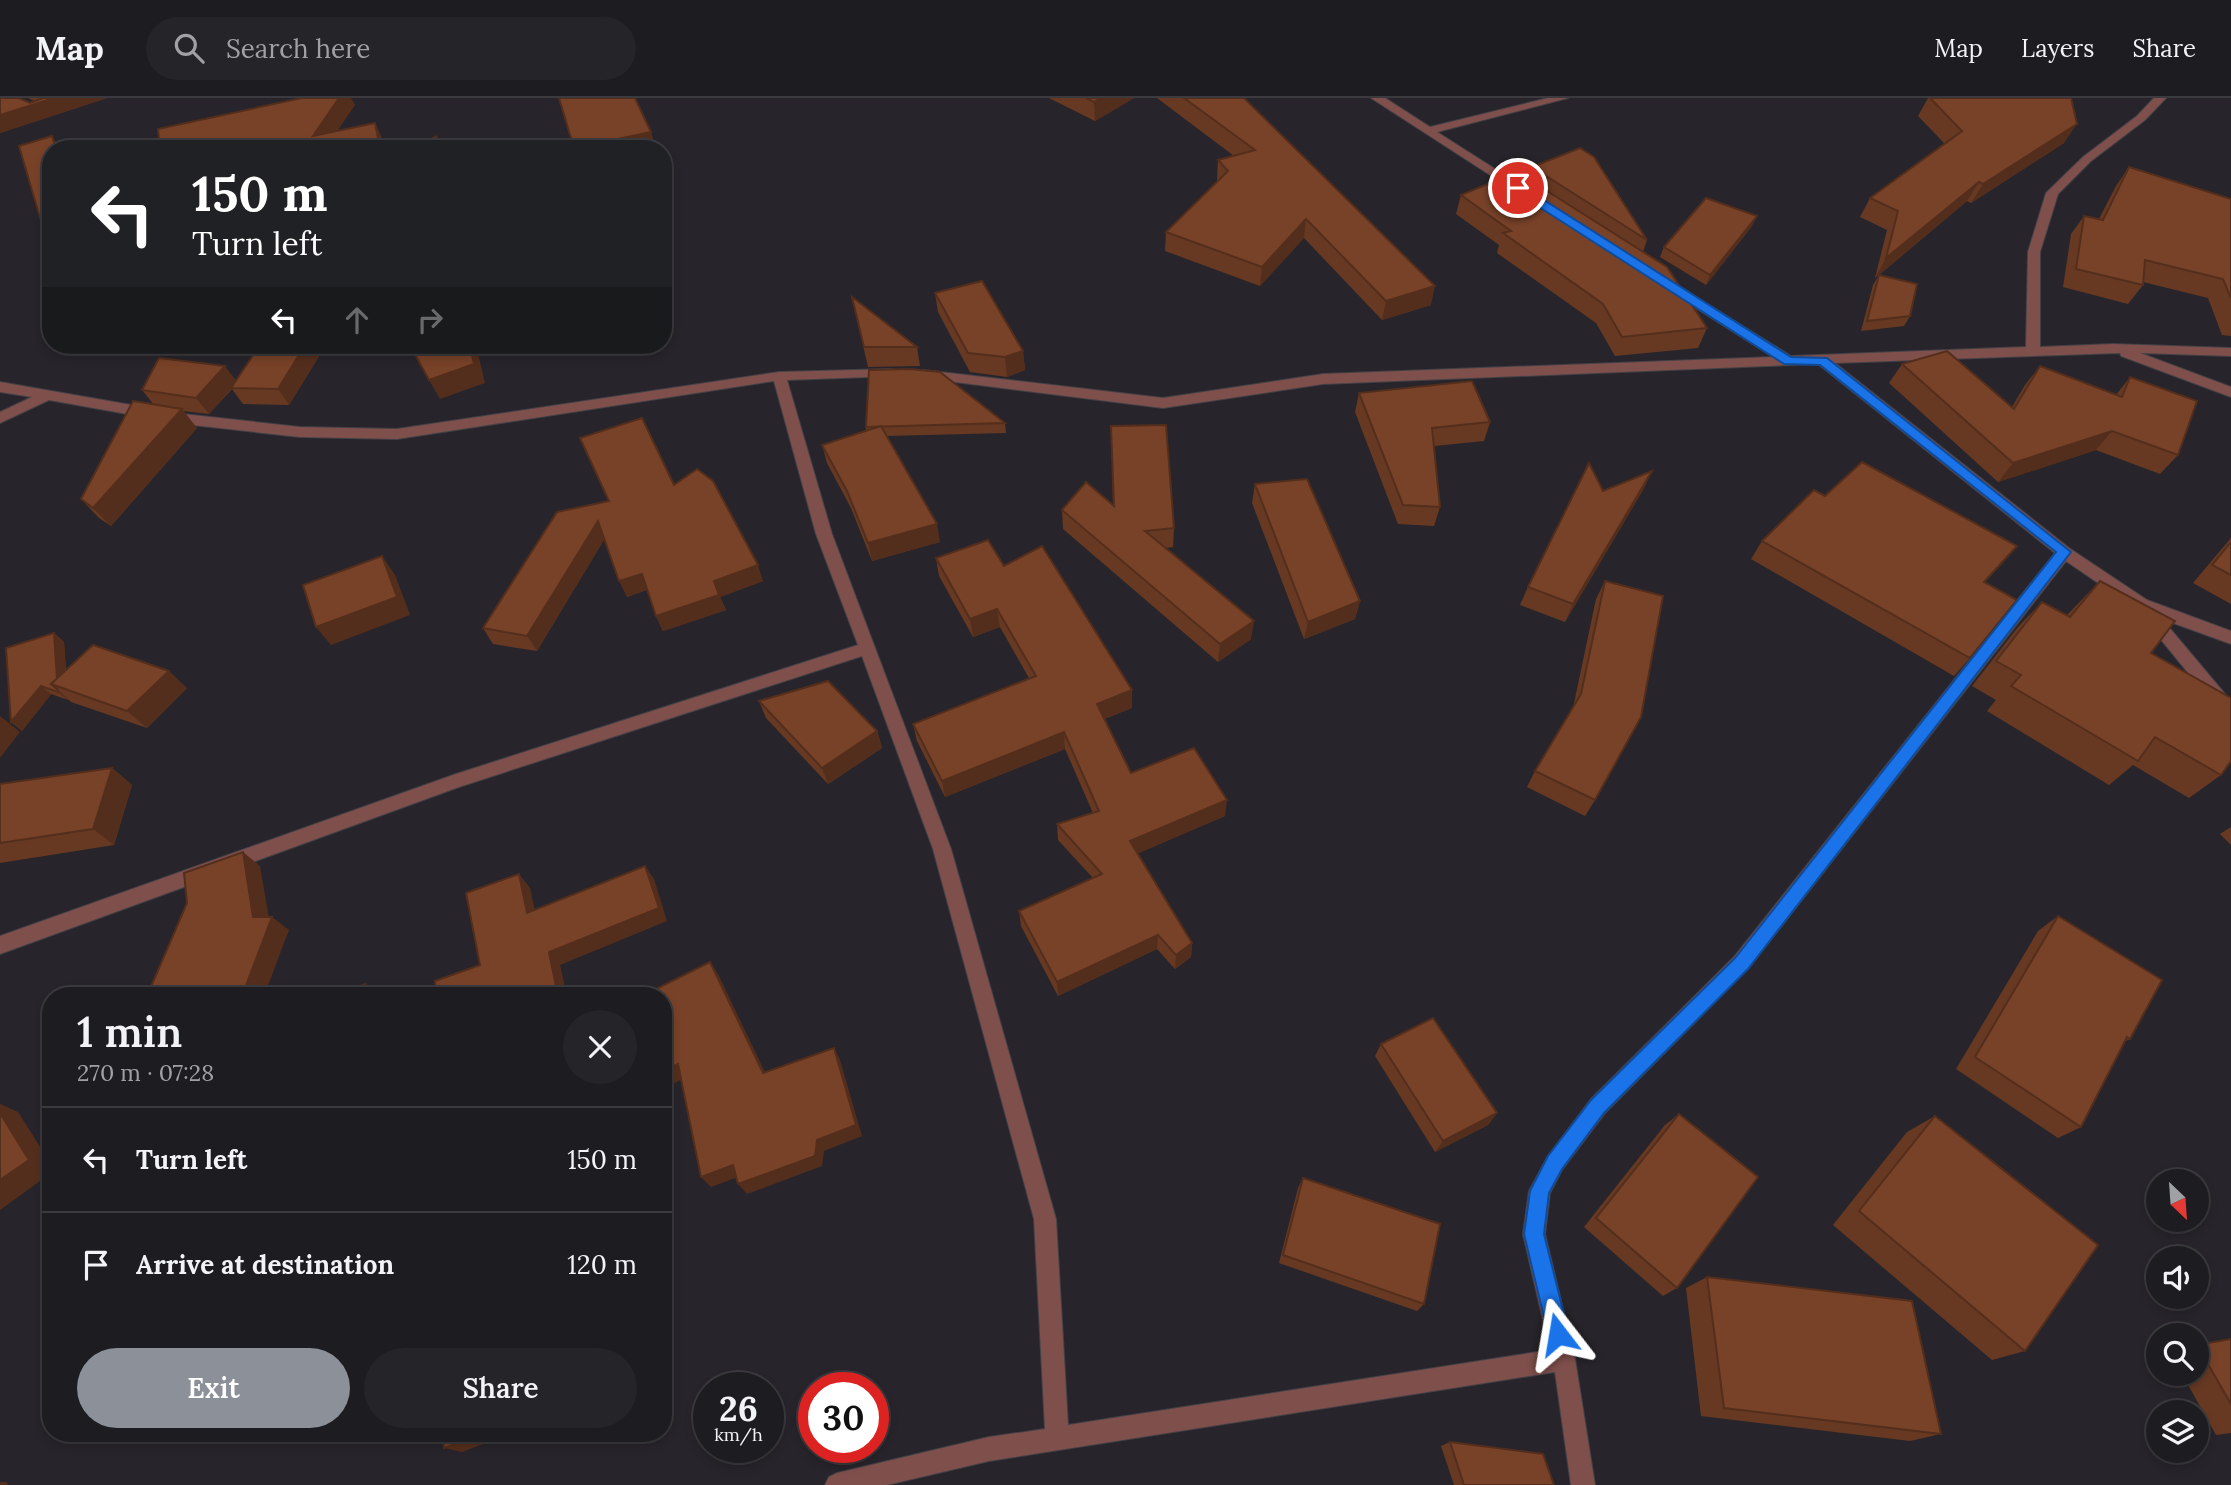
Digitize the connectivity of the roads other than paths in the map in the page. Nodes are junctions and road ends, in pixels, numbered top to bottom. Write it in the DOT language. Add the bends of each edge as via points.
graph roads {
  1 [pos="1377,98"];
  2 [pos="1562,98"];
  3 [pos="2160,98"];
  4 [pos="1427,131"];
  5 [pos="1532,198"];
  6 [pos="1649,272"];
  7 [pos="2113,348"];
  8 [pos="2033,351"];
  9 [pos="2231,352"];
  10 [pos="1823,360"];
  11 [pos="1789,361"];
  12 [pos="779,376"];
  13 [pos="0,387"];
  14 [pos="2231,392"];
  15 [pos="48,395"];
  16 [pos="0,418"];
  17 [pos="2064,552"];
  18 [pos="2142,605"];
  19 [pos="2231,638"];
  20 [pos="868,648"];
  21 [pos="2231,713"];
  22 [pos="0,945"];
  23 [pos="1564,1359"];
  24 [pos="1057,1439"];
  25 [pos="837,1485"];
  26 [pos="1583,1485"];
  1 -- 4 [label="street"];
  2 -- 4 [label="street"];
  3 -- 8 [label="street" via="2052,193 2034,252"];
  4 -- 5 [label="street"];
  6 -- 11 [label="street"];
  7 -- 8 [label="street"];
  7 -- 9 [label="street"];
  7 -- 14 [label="street"];
  8 -- 10 [label="street"];
  10 -- 11 [label="street"];
  10 -- 17 [label="street"];
  11 -- 12 [label="street" via="1323,379 1163,403 912,372"];
  12 -- 15 [label="street" via="397,434 300,432 196,421"];
  12 -- 20 [label="street" via="824,534"];
  13 -- 15 [label="street"];
  15 -- 16 [label="street"];
  17 -- 18 [label="street"];
  17 -- 23 [label="street" via="1741,963 1598,1106 1555,1163 1540,1191 1534,1234"];
  18 -- 19 [label="street"];
  18 -- 21 [label="street"];
  20 -- 22 [label="street" via="456,780"];
  20 -- 24 [label="street" via="942,849 1045,1219"];
  23 -- 24 [label="street"];
  23 -- 26 [label="street"];
  24 -- 25 [label="street" via="989,1449"];
}
